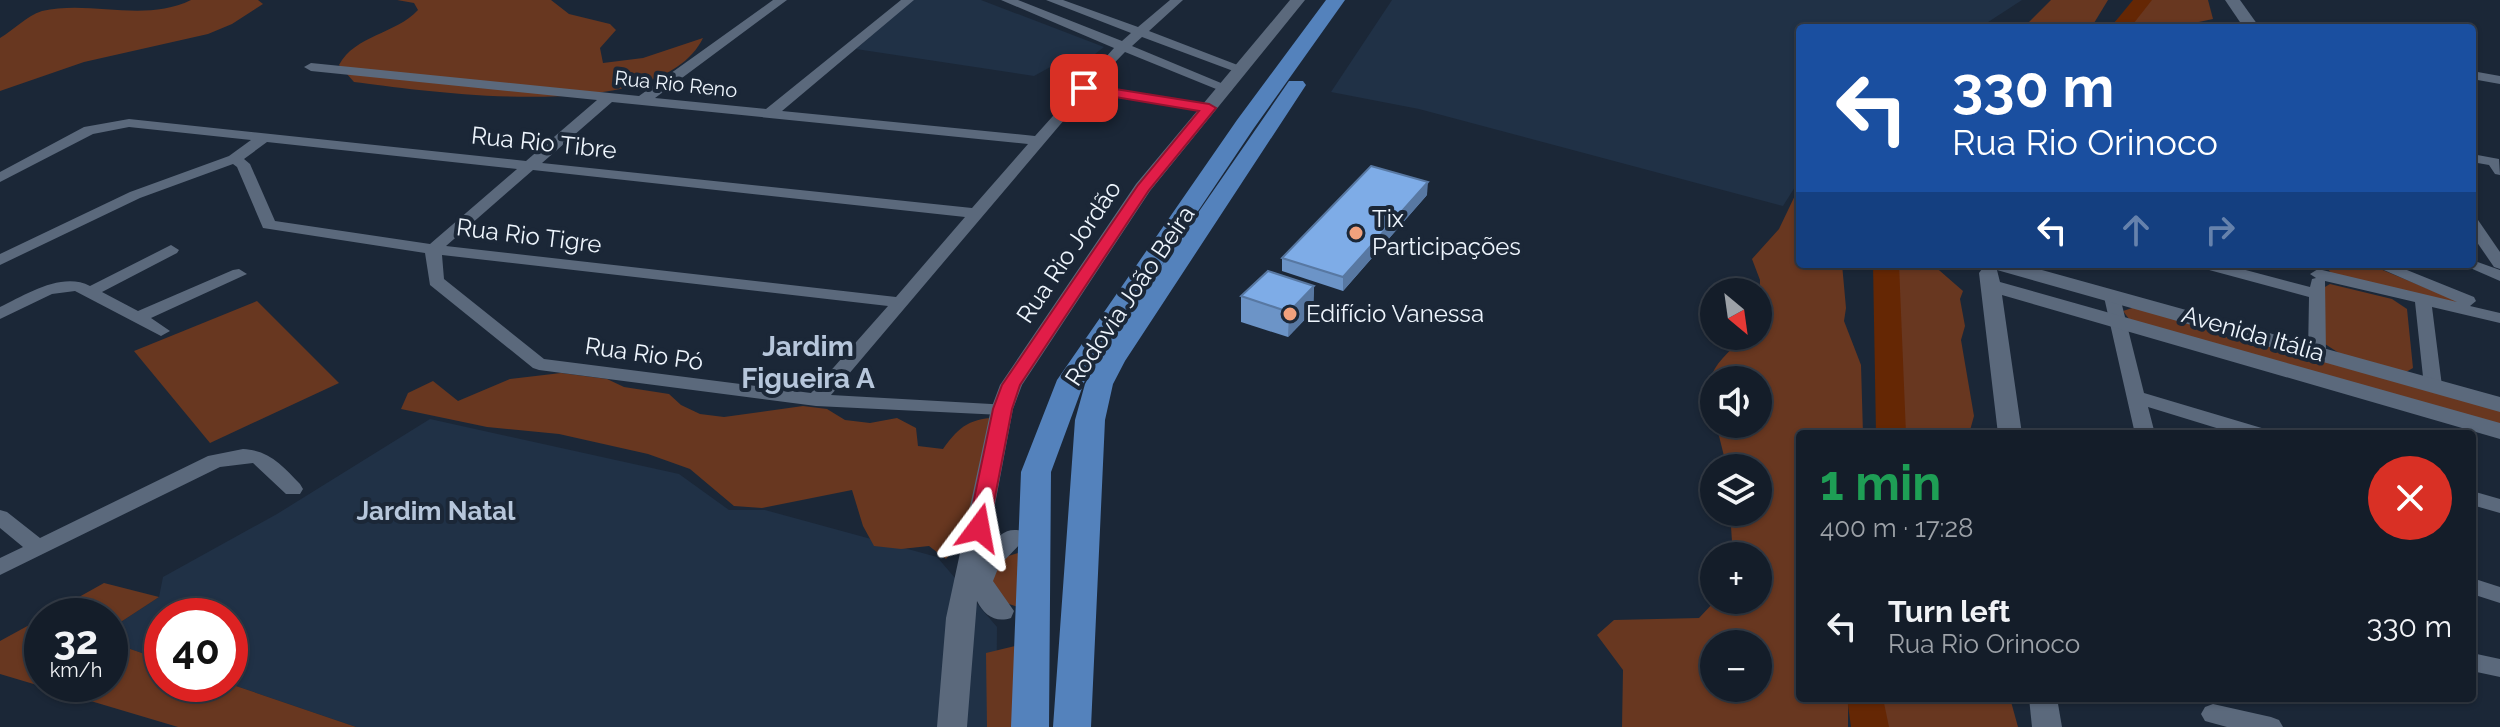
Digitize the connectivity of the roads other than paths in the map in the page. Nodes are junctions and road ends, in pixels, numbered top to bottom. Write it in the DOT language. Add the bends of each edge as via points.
graph roads {
  1 [pos="781,0"];
  2 [pos="908,0"];
  3 [pos="1007,0"];
  4 [pos="1052,0"];
  5 [pos="1177,0"];
  6 [pos="1298,0"];
  7 [pos="1336,0"];
  8 [pos="1357,0"];
  9 [pos="2232,0"];
  10 [pos="2251,24"];
  11 [pos="1140,33"];
  12 [pos="1125,45"];
  13 [pos="311,67"];
  14 [pos="1241,69"];
  15 [pos="2476,76"];
  16 [pos="2500,80"];
  17 [pos="1084,88"];
  18 [pos="1226,88"];
  19 [pos="609,97"];
  20 [pos="643,100"];
  21 [pos="1209,108"];
  22 [pos="769,114"];
  23 [pos="265,137"];
  24 [pos="1038,141"];
  25 [pos="234,159"];
  26 [pos="2476,159"];
  27 [pos="529,166"];
  28 [pos="2500,171"];
  29 [pos="0,178"];
  30 [pos="974,213"];
  31 [pos="2476,229"];
  32 [pos="433,249"];
  33 [pos="171,250"];
  34 [pos="0,260"];
  35 [pos="2500,264"];
  36 [pos="2476,267"];
  37 [pos="2012,268"];
  38 [pos="2219,268"];
  39 [pos="2387,268"];
  40 [pos="2318,269"];
  41 [pos="239,274"];
  42 [pos="1990,275"];
  43 [pos="2500,276"];
  44 [pos="90,292"];
  45 [pos="2318,294"];
  46 [pos="2112,297"];
  47 [pos="2423,300"];
  48 [pos="899,302"];
  49 [pos="0,314"];
  50 [pos="2500,316"];
  51 [pos="137,318"];
  52 [pos="2118,322"];
  53 [pos="161,331"];
  54 [pos="2317,354"];
  55 [pos="2433,386"];
  56 [pos="2136,397"];
  57 [pos="816,400"];
  58 [pos="2500,405"];
  59 [pos="1002,409"];
  60 [pos="2009,430"];
  61 [pos="2144,430"];
  62 [pos="2245,430"];
  63 [pos="2500,431"];
  64 [pos="293,489"];
  65 [pos="2476,499"];
  66 [pos="2500,506"];
  67 [pos="0,517"];
  68 [pos="979,528"];
  69 [pos="1023,540"];
  70 [pos="37,547"];
  71 [pos="1080,552"];
  72 [pos="0,567"];
  73 [pos="2476,587"];
  74 [pos="2500,595"];
  75 [pos="1078,596"];
  76 [pos="1016,610"];
  77 [pos="960,618"];
  78 [pos="2476,663"];
  79 [pos="2500,668"];
  80 [pos="2044,702"];
  81 [pos="2213,713"];
  82 [pos="952,727"];
  83 [pos="1030,727"];
  84 [pos="1072,727"];
  85 [pos="2047,727"];
  86 [pos="2271,727"];
  1 -- 20 [label="street"];
  2 -- 22 [label="street"];
  3 -- 12 [label="street"];
  4 -- 11 [label="street"];
  5 -- 11 [label="street"];
  6 -- 14 [label="street, Rua Rio Jordão"];
  7 -- 69 [label="main road, Rodovia João Beira" via="1071,380 1036,472"];
  8 -- 71 [label="main road, Rodovia João Beira" via="1099,384 1090,420"];
  9 -- 10 [label="street"];
  11 -- 12 [label="street"];
  11 -- 14 [label="street"];
  12 -- 17 [label="street"];
  12 -- 18 [label="street"];
  13 -- 19 [label="street, Rua Rio Reno"];
  14 -- 18 [label="street, Rua Rio Jordão"];
  15 -- 16 [label="street"];
  17 -- 21 [label="street"];
  17 -- 24 [label="street"];
  18 -- 21 [label="street, Rua Rio Jordão"];
  19 -- 20 [label="street, Rua Rio Reno"];
  19 -- 27 [label="street"];
  20 -- 22 [label="street, Rua Rio Reno"];
  21 -- 59 [label="street, Rua Rio Jordão" via="1143,188 1011,385"];
  22 -- 24 [label="street, Rua Rio Reno"];
  23 -- 25 [label="street"];
  23 -- 27 [label="street, Rua Rio Tibre"];
  23 -- 29 [label="street, Rua Rio Tibre" via="110,124"];
  24 -- 30 [label="street"];
  25 -- 32 [label="street, Rua Rio Tigre" via="243,164 269,225"];
  25 -- 34 [label="street" via="135,195"];
  26 -- 28 [label="street" via="2494,162"];
  27 -- 30 [label="street, Rua Rio Tibre"];
  27 -- 32 [label="street"];
  30 -- 48 [label="street"];
  31 -- 35 [label="street"];
  32 -- 48 [label="street, Rua Rio Tigre"];
  32 -- 57 [label="street, Rua Rio Pó" via="436,281 539,364"];
  33 -- 44 [label="street"];
  36 -- 43 [label="street"];
  37 -- 46 [label="street, Avenida Itália"];
  38 -- 45 [label="street"];
  39 -- 50 [label="street"];
  40 -- 45 [label="street"];
  40 -- 47 [label="street"];
  41 -- 51 [label="street"];
  42 -- 52 [label="street, Avenida Itália"];
  42 -- 60 [label="street"];
  44 -- 49 [label="street" via="65,286"];
  44 -- 51 [label="street"];
  45 -- 54 [label="street"];
  46 -- 52 [label="street"];
  46 -- 54 [label="street, Avenida Itália"];
  47 -- 50 [label="street"];
  47 -- 55 [label="street"];
  48 -- 57 [label="street"];
  51 -- 53 [label="street"];
  52 -- 56 [label="street"];
  52 -- 63 [label="street, Avenida Itália"];
  54 -- 55 [label="street, Avenida Itália"];
  55 -- 58 [label="street, Avenida Itália"];
  56 -- 61 [label="street"];
  56 -- 62 [label="street"];
  57 -- 59 [label="street, Rua Rio Pó"];
  59 -- 68 [label="street, Rua Rio Jordão"];
  64 -- 70 [label="street" via="264,458 243,455 215,461"];
  65 -- 66 [label="street"];
  67 -- 70 [label="street"];
  68 -- 69 [label="street"];
  68 -- 77 [label="street, Rua Rio Jordão"];
  69 -- 71 [label="main road"];
  69 -- 76 [label="main road"];
  69 -- 76 [label="street" via="988,561 980,581 989,599"];
  70 -- 72 [label="street"];
  71 -- 75 [label="main road, Rodovia João Beira"];
  73 -- 74 [label="street"];
  75 -- 76 [label="main road"];
  75 -- 84 [label="main road, Rodovia João Beira"];
  76 -- 77 [label="street"];
  76 -- 83 [label="main road"];
  77 -- 82 [label="street, Rua Rio Jordão"];
  78 -- 79 [label="street"];
  80 -- 85 [label="street"];
  81 -- 86 [label="street"];
}
